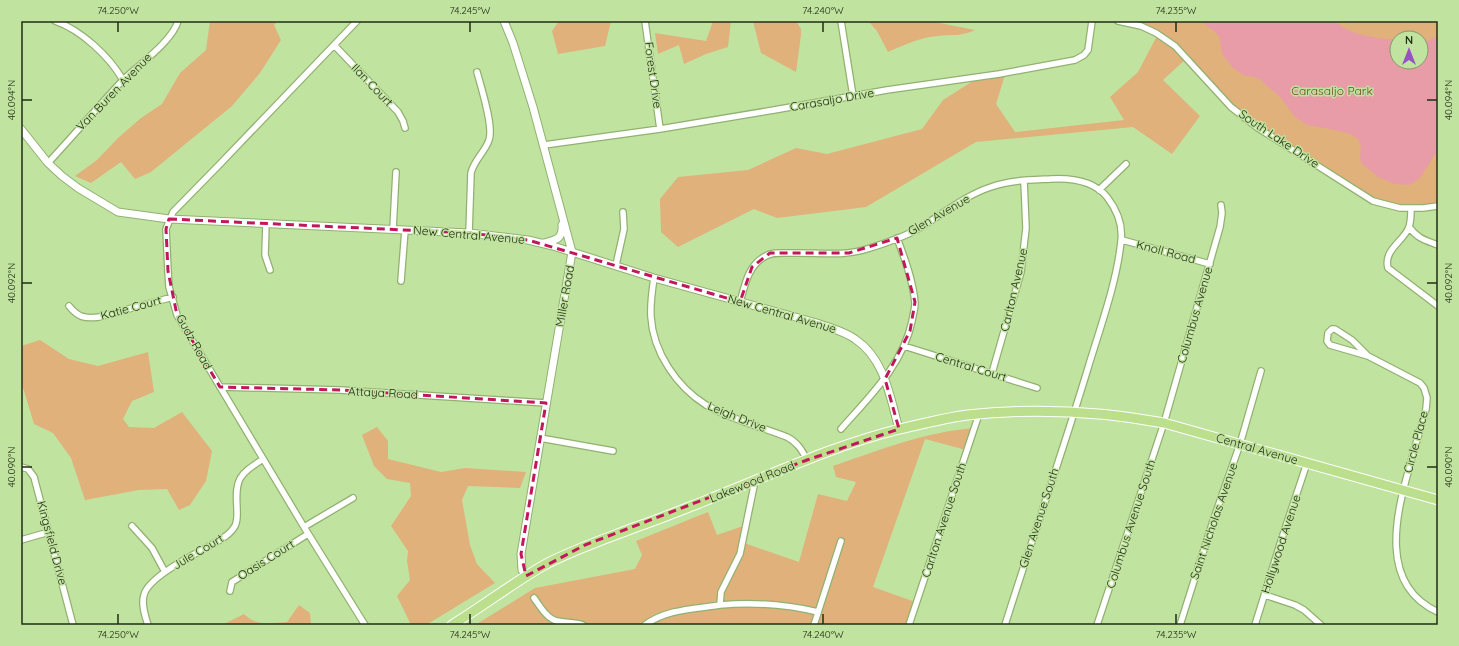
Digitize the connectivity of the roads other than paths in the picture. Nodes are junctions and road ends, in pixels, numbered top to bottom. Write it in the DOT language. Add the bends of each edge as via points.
graph roads {
  1 [pos="55,21"];
  2 [pos="178,21"];
  3 [pos="357,21"];
  4 [pos="504,21"];
  5 [pos="645,21"];
  6 [pos="841,21"];
  7 [pos="1092,21"];
  8 [pos="1118,21"];
  9 [pos="334,45"];
  10 [pos="477,72"];
  11 [pos="123,80"];
  12 [pos="853,96"];
  13 [pos="21,128"];
  14 [pos="405,128"];
  15 [pos="660,129"];
  16 [pos="544,145"];
  17 [pos="48,163"];
  18 [pos="1126,164"];
  19 [pos="396,172"];
  20 [pos="1024,181"];
  21 [pos="1099,190"];
  22 [pos="1221,205"];
  23 [pos="1438,206"];
  24 [pos="560,208"];
  25 [pos="1411,208"];
  26 [pos="623,212"];
  27 [pos="169,219"];
  28 [pos="266,223"];
  29 [pos="1409,227"];
  30 [pos="392,229"];
  31 [pos="405,230"];
  32 [pos="469,233"];
  33 [pos="897,238"];
  34 [pos="1122,240"];
  35 [pos="542,243"];
  36 [pos="1438,245"];
  37 [pos="572,252"];
  38 [pos="1210,264"];
  39 [pos="616,265"];
  40 [pos="270,270"];
  41 [pos="654,278"];
  42 [pos="401,281"];
  43 [pos="173,296"];
  44 [pos="740,302"];
  45 [pos="69,306"];
  46 [pos="1438,306"];
  47 [pos="904,346"];
  48 [pos="1368,356"];
  49 [pos="1261,371"];
  50 [pos="992,373"];
  51 [pos="885,379"];
  52 [pos="220,387"];
  53 [pos="1037,388"];
  54 [pos="546,403"];
  55 [pos="1074,412"];
  56 [pos="979,414"];
  57 [pos="1164,423"];
  58 [pos="840,429"];
  59 [pos="899,429"];
  60 [pos="540,438"];
  61 [pos="1240,444"];
  62 [pos="614,451"];
  63 [pos="263,459"];
  64 [pos="807,460"];
  65 [pos="1307,463"];
  66 [pos="21,468"];
  67 [pos="755,481"];
  68 [pos="1403,490"];
  69 [pos="353,498"];
  70 [pos="1438,500"];
  71 [pos="132,526"];
  72 [pos="304,527"];
  73 [pos="49,532"];
  74 [pos="308,534"];
  75 [pos="21,540"];
  76 [pos="841,541"];
  77 [pos="165,572"];
  78 [pos="526,576"];
  79 [pos="230,591"];
  80 [pos="1265,595"];
  81 [pos="534,598"];
  82 [pos="720,605"];
  83 [pos="818,612"];
  84 [pos="1438,612"];
  85 [pos="73,625"];
  86 [pos="148,625"];
  87 [pos="365,625"];
  88 [pos="452,625"];
  89 [pos="583,625"];
  90 [pos="645,625"];
  91 [pos="814,625"];
  92 [pos="910,625"];
  93 [pos="1006,625"];
  94 [pos="1097,625"];
  95 [pos="1180,625"];
  96 [pos="1256,625"];
  97 [pos="1321,625"];
  1 -- 11 [label="street" via="79,33 104,55"];
  2 -- 11 [label="street, Van Buren Avenue" via="170,36"];
  3 -- 9 [label="street"];
  4 -- 16 [label="street, Miller Road" via="514,43"];
  5 -- 15 [label="street, Forest Drive"];
  6 -- 12 [label="street"];
  7 -- 12 [label="street, Carasaljo Drive" via="1088,50 1075,60"];
  8 -- 25 [label="street, South Lake Drive" via="1142,26 1175,46 1231,107 1258,128 1352,189 1373,201"];
  9 -- 14 [label="street, Ilan Court" via="398,112"];
  9 -- 27 [label="street"];
  10 -- 32 [label="street" via="491,131 488,144 472,166"];
  11 -- 17 [label="street, Van Buren Avenue"];
  12 -- 15 [label="street, Carasaljo Drive"];
  13 -- 17 [label="street, New Central Avenue"];
  15 -- 16 [label="street, Carasaljo Drive"];
  16 -- 24 [label="street, Miller Road"];
  17 -- 27 [label="street, New Central Avenue" via="78,188 118,212"];
  18 -- 21 [label="street"];
  19 -- 30 [label="street"];
  20 -- 21 [label="street, Glen Avenue" via="1059,178 1082,180"];
  20 -- 33 [label="street, Glen Avenue" via="991,187 979,192 954,204 916,230"];
  20 -- 50 [label="street, Carlton Avenue" via="1026,228 1021,272"];
  21 -- 34 [label="street, Glen Avenue" via="1115,208 1122,230"];
  22 -- 38 [label="street, Columbus Avenue" via="1220,227"];
  23 -- 25 [label="street, South Lake Drive"];
  24 -- 35 [label="street" via="562,232 555,240"];
  24 -- 37 [label="street, Miller Road"];
  25 -- 29 [label="street"];
  26 -- 39 [label="street" via="624,229"];
  27 -- 28 [label="street, New Central Avenue"];
  27 -- 43 [label="street, Gudz Road" via="166,229 167,264 169,287"];
  28 -- 30 [label="street, New Central Avenue"];
  28 -- 40 [label="street" via="265,255"];
  29 -- 36 [label="street" via="1415,235"];
  29 -- 46 [label="street" via="1388,256 1388,268"];
  30 -- 31 [label="street, New Central Avenue"];
  31 -- 32 [label="street, New Central Avenue"];
  31 -- 42 [label="street"];
  32 -- 35 [label="street, New Central Avenue"];
  33 -- 44 [label="street, Glen Avenue" via="849,253 770,253 761,258 750,271"];
  33 -- 47 [label="street" via="907,265 915,302"];
  34 -- 38 [label="street, Knoll Road"];
  34 -- 55 [label="street, Glen Avenue" via="1114,279"];
  35 -- 37 [label="street, New Central Avenue"];
  37 -- 39 [label="street, New Central Avenue"];
  37 -- 54 [label="street, Miller Road"];
  38 -- 57 [label="street, Columbus Avenue"];
  39 -- 41 [label="street, New Central Avenue"];
  41 -- 44 [label="street, New Central Avenue"];
  41 -- 64 [label="street, Leigh Drive" via="650,304 652,329 662,357 678,380 706,405 794,440"];
  43 -- 45 [label="street, Katie Court" via="90,318 76,314"];
  43 -- 52 [label="street, Gudz Road" via="177,315"];
  44 -- 51 [label="street, New Central Avenue" via="817,324 855,338 866,348"];
  47 -- 50 [label="street, Central Court"];
  47 -- 51 [label="street"];
  48 -- 48 [label="street, Circle Place" via="1330,345 1328,333 1335,329 1352,340"];
  48 -- 68 [label="street, Circle Place" via="1420,383 1426,393 1426,409"];
  49 -- 61 [label="street, Saint Nicholas Avenue"];
  50 -- 53 [label="street, Central Court"];
  51 -- 58 [label="street"];
  51 -- 59 [label="street, New Central Avenue"];
  52 -- 54 [label="street, Attaya Road" via="340,390"];
  52 -- 63 [label="street, Gudz Road"];
  54 -- 60 [label="street, Miller Road"];
  55 -- 56 [label="main road, Lakewood Road"];
  55 -- 57 [label="main road, Central Avenue" via="1109,414"];
  55 -- 93 [label="street, Glen Avenue South"];
  56 -- 59 [label="main road, Lakewood Road"];
  56 -- 92 [label="street, Carlton Avenue South"];
  57 -- 61 [label="main road, Central Avenue"];
  57 -- 94 [label="street, Columbus Avenue South"];
  59 -- 64 [label="main road, Lakewood Road"];
  60 -- 62 [label="street"];
  60 -- 78 [label="street, Miller Road" via="521,554 522,570"];
  61 -- 65 [label="main road, Central Avenue"];
  61 -- 95 [label="street, Saint Nicholas Avenue"];
  63 -- 72 [label="street, Gudz Road"];
  63 -- 77 [label="street, Jule Court" via="246,470 238,481 238,517 235,526 227,535"];
  64 -- 67 [label="main road, Lakewood Road"];
  65 -- 68 [label="main road, Central Avenue"];
  65 -- 80 [label="street, Hollywood Avenue"];
  66 -- 73 [label="street, Kingsfield Drive" via="28,469 34,477"];
  67 -- 78 [label="main road, Lakewood Road" via="636,528 585,545"];
  67 -- 82 [label="street" via="740,554 722,592"];
  68 -- 70 [label="main road, Central Avenue"];
  68 -- 84 [label="street, Circle Place" via="1396,529 1401,573 1413,593"];
  69 -- 72 [label="street"];
  71 -- 77 [label="street" via="152,548"];
  72 -- 74 [label="street, Gudz Road"];
  73 -- 75 [label="street"];
  73 -- 85 [label="street, Kingsfield Drive"];
  74 -- 79 [label="street, Oasis Court" via="232,582"];
  74 -- 87 [label="street, Gudz Road"];
  76 -- 83 [label="street"];
  77 -- 86 [label="street, Jule Court" via="148,586 144,593"];
  78 -- 88 [label="main road, Lakewood Road"];
  80 -- 96 [label="street, Hollywood Avenue"];
  80 -- 97 [label="street" via="1304,610"];
  81 -- 89 [label="street" via="544,612 556,621"];
  82 -- 83 [label="street" via="748,603 796,606"];
  82 -- 90 [label="street" via="672,612"];
  83 -- 91 [label="street"];
}
